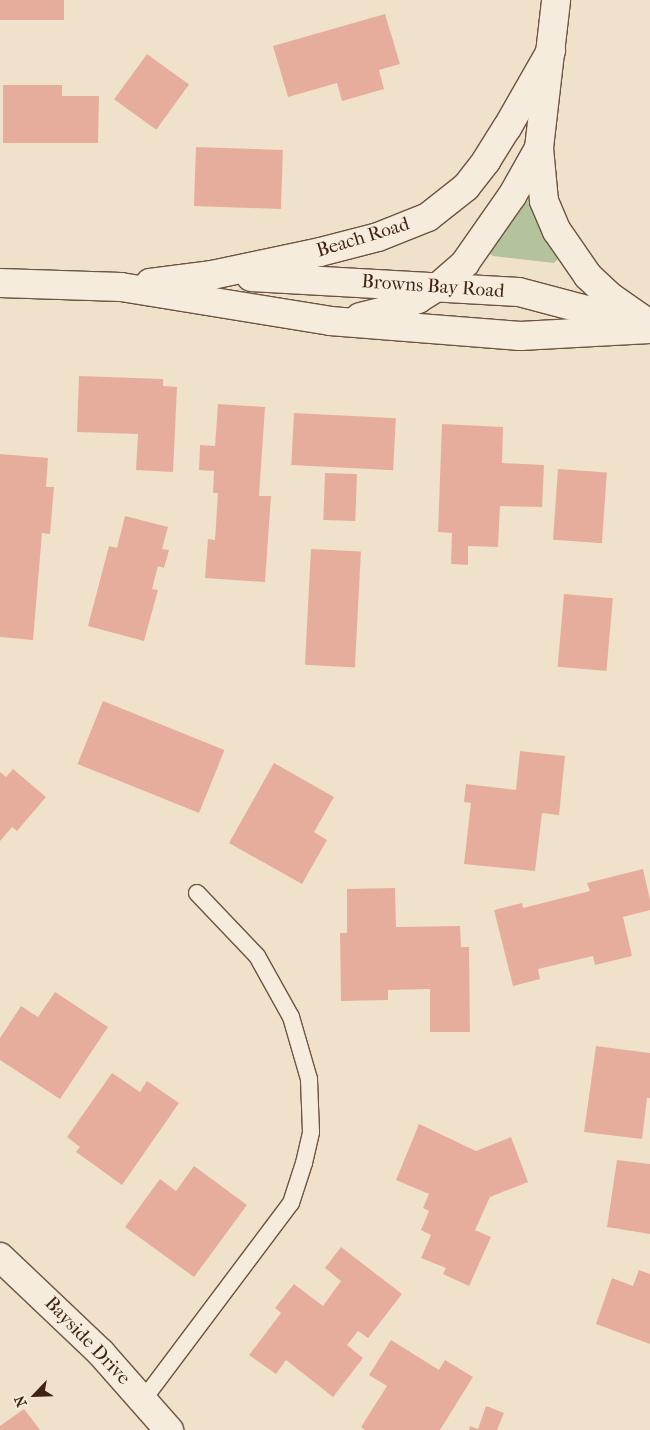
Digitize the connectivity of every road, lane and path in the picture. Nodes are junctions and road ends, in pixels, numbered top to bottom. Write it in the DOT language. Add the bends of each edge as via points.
graph roads {
  1 [pos="556,0"];
  2 [pos="551,51"];
  3 [pos="539,148"];
  4 [pos="212,275"];
  5 [pos="0,283"];
  6 [pos="439,286"];
  7 [pos="121,287"];
  8 [pos="330,321"];
  9 [pos="650,326"];
  10 [pos="197,893"];
  11 [pos="0,1256"];
  12 [pos="143,1400"];
  13 [pos="169,1430"];
  1 -- 2 [label="main road, Beach Road"];
  2 -- 3 [label="main road, Beach Road"];
  2 -- 4 [label="main road, Beach Road" via="507,128 466,187 428,217 378,237"];
  3 -- 6 [label="main road, Beach Road" via="512,196 468,259"];
  3 -- 9 [label="main road" via="544,201 557,231 588,276"];
  4 -- 6 [label="main road, Browns Bay Road"];
  4 -- 7 [label="main road, Beach Road"];
  5 -- 7 [label="main road, Beach Road"];
  6 -- 8 [label="main road" via="395,308"];
  6 -- 9 [label="main road, Browns Bay Road" via="519,292"];
  7 -- 8 [label="main road, Beach Road"];
  8 -- 9 [label="main road" via="520,336"];
  10 -- 12 [label="lane" via="257,956 291,1017 309,1079 311,1132 290,1203"];
  11 -- 12 [label="main road, Bayside Drive" via="102,1353"];
  12 -- 13 [label="main road, Bayside Drive"];
}
